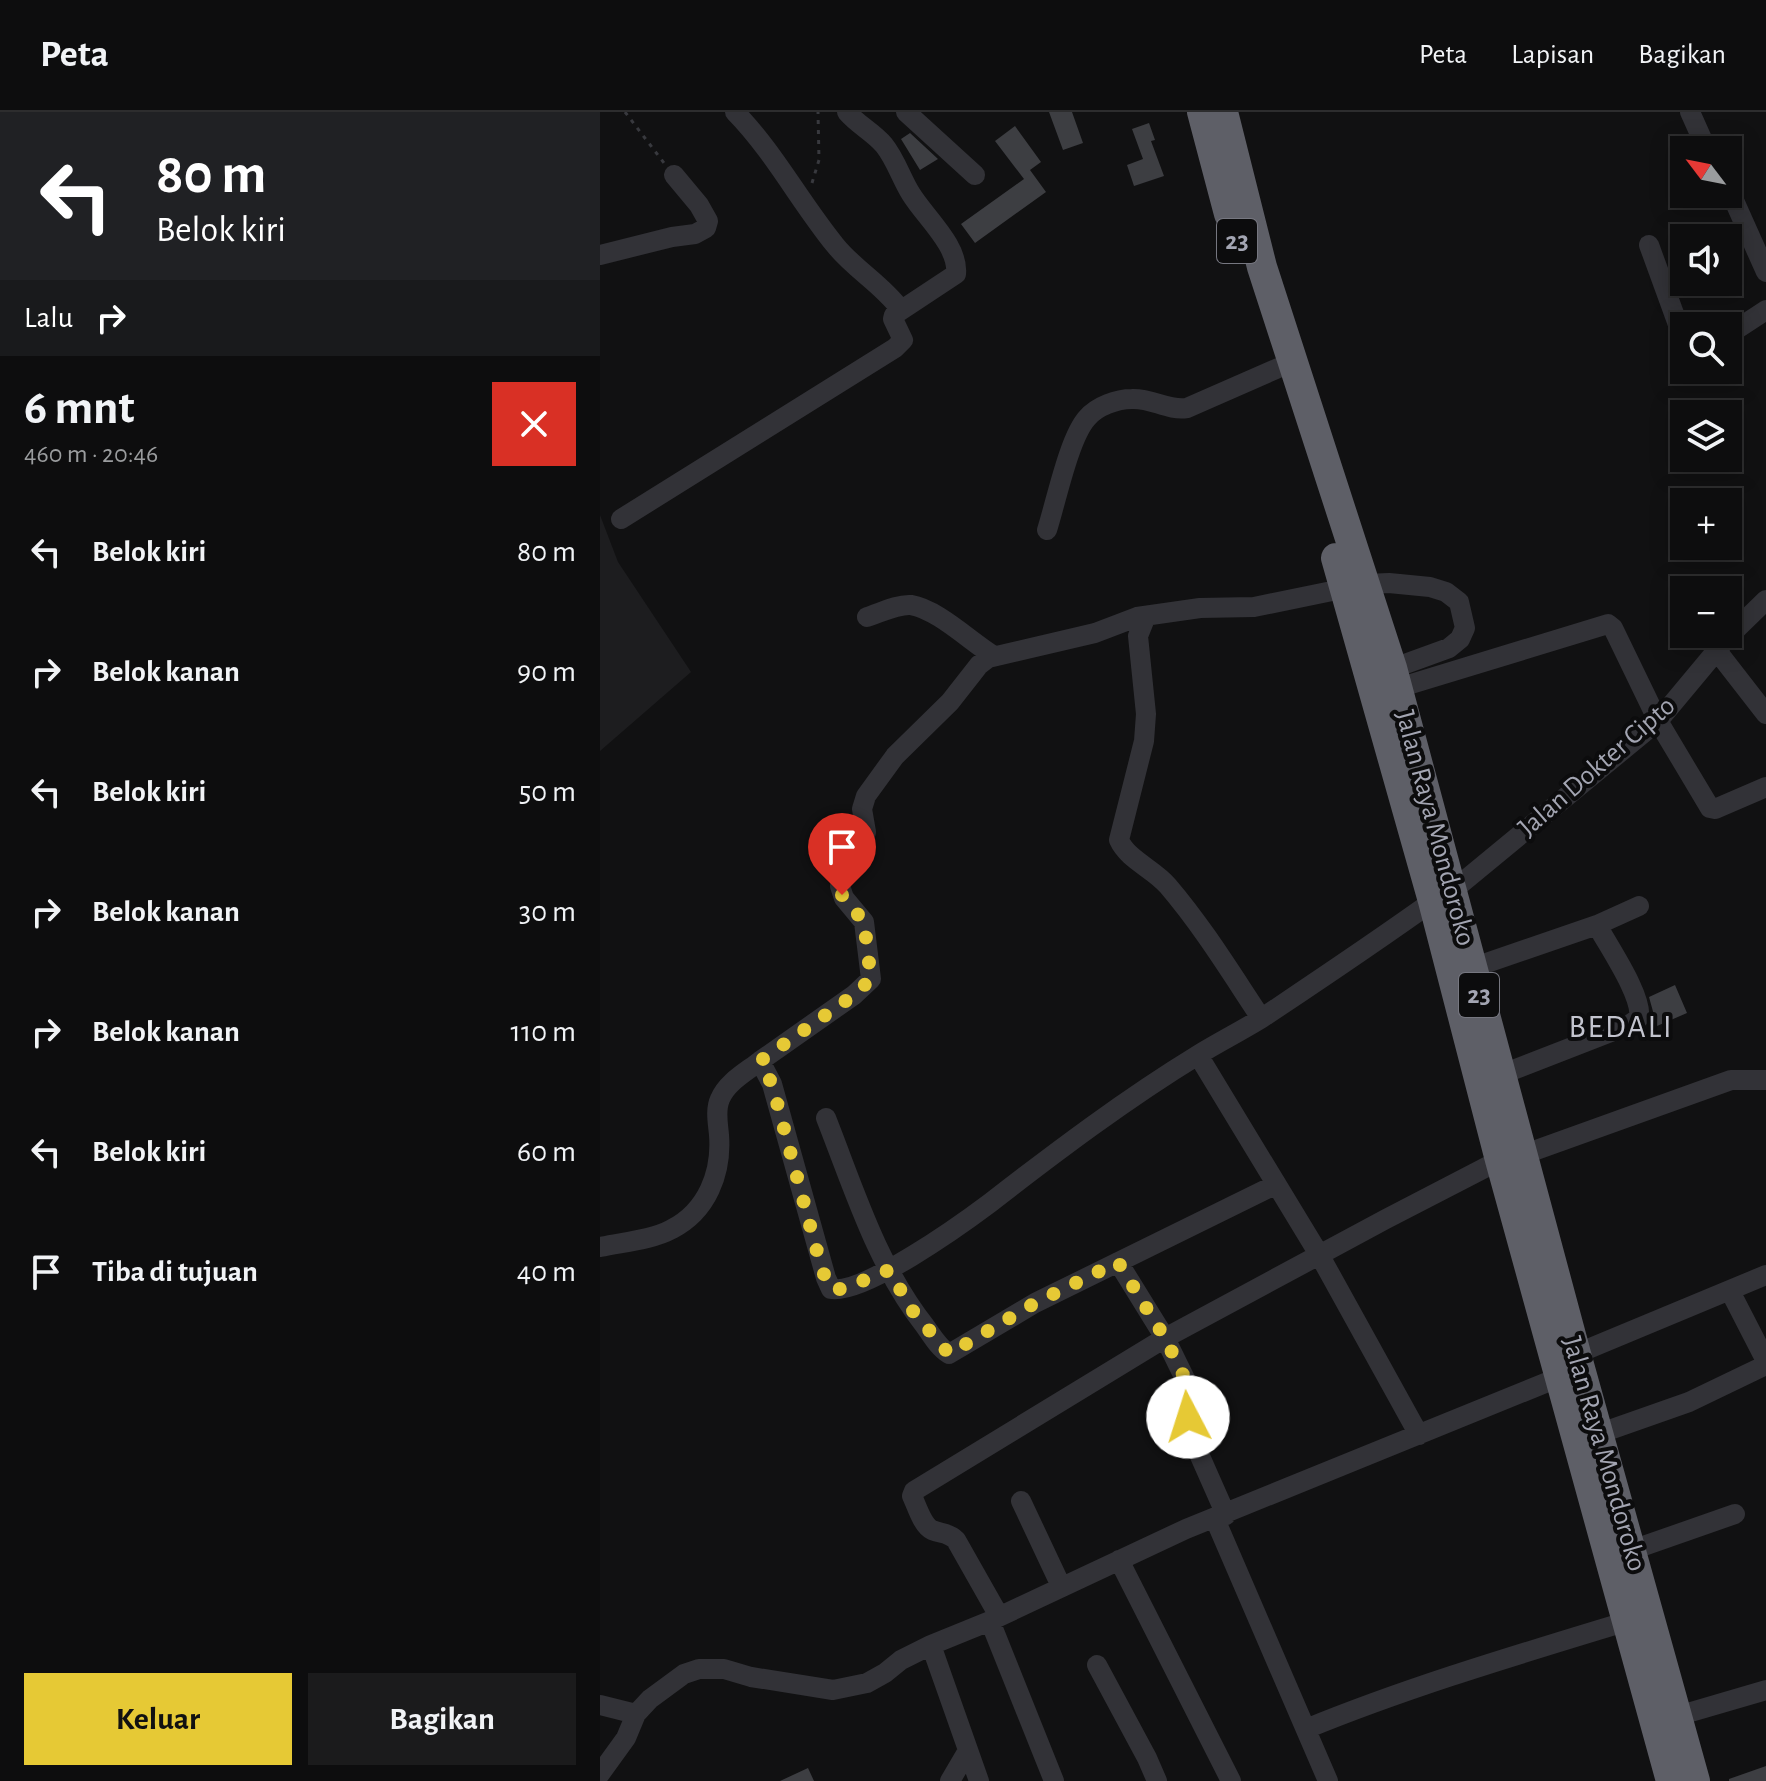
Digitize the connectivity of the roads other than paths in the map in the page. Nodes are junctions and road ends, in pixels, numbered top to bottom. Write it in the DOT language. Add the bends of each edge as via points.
graph roads {
  1 [pos="735,112"];
  2 [pos="847,112"];
  3 [pos="906,112"];
  4 [pos="1202,112"];
  5 [pos="1223,112"];
  6 [pos="1690,112"];
  7 [pos="1701,136"];
  8 [pos="674,175"];
  9 [pos="975,175"];
  10 [pos="1737,208"];
  11 [pos="1649,245"];
  12 [pos="600,255"];
  13 [pos="1766,272"];
  14 [pos="901,310"];
  15 [pos="1766,310"];
  16 [pos="1672,312"];
  17 [pos="1742,326"];
  18 [pos="1283,366"];
  19 [pos="621,519"];
  20 [pos="1047,530"];
  21 [pos="1356,587"];
  22 [pos="1766,600"];
  23 [pos="1146,616"];
  24 [pos="867,617"];
  25 [pos="1717,651"];
  26 [pos="1008,652"];
  27 [pos="1387,678"];
  28 [pos="1766,714"];
  29 [pos="1658,721"];
  30 [pos="1766,787"];
  31 [pos="1443,896"];
  32 [pos="1639,906"];
  33 [pos="1597,925"];
  34 [pos="1472,968"];
  35 [pos="1261,1018"];
  36 [pos="1198,1055"];
  37 [pos="760,1061"];
  38 [pos="1500,1075"];
  39 [pos="1766,1080"];
  40 [pos="826,1118"];
  41 [pos="1511,1158"];
  42 [pos="1275,1185"];
  43 [pos="600,1247"];
  44 [pos="1320,1256"];
  45 [pos="884,1261"];
  46 [pos="1118,1262"];
  47 [pos="1766,1275"];
  48 [pos="1730,1291"];
  49 [pos="1165,1338"];
  50 [pos="1766,1363"];
  51 [pos="1568,1366"];
  52 [pos="1598,1434"];
  53 [pos="1419,1435"];
  54 [pos="1021,1501"];
  55 [pos="1735,1514"];
  56 [pos="1220,1517"];
  57 [pos="1632,1550"];
  58 [pos="1119,1560"];
  59 [pos="1061,1586"];
  60 [pos="994,1618"];
  61 [pos="1628,1621"];
  62 [pos="931,1645"];
  63 [pos="1097,1665"];
  64 [pos="1766,1690"];
  65 [pos="600,1705"];
  66 [pos="636,1714"];
  67 [pos="1666,1719"];
  68 [pos="1306,1729"];
  69 [pos="967,1752"];
  70 [pos="600,1774"];
  71 [pos="1321,1779"];
  72 [pos="950,1781"];
  73 [pos="979,1781"];
  74 [pos="1054,1781"];
  75 [pos="1157,1781"];
  76 [pos="1231,1781"];
  77 [pos="1671,1781"];
  78 [pos="1695,1781"];
  1 -- 14 [label="street" via="852,264 889,293"];
  2 -- 14 [label="street" via="890,154 957,265 950,280"];
  3 -- 9 [label="street"];
  4 -- 18 [label="highway, Jalan Raya Mondoroko / 23"];
  5 -- 18 [label="highway, Jalan Raya Mondoroko / 23"];
  6 -- 7 [label="street"];
  8 -- 12 [label="street" via="699,205 706,228"];
  10 -- 13 [label="street"];
  11 -- 16 [label="street"];
  14 -- 19 [label="street" via="893,319 903,340 895,348"];
  15 -- 17 [label="street"];
  18 -- 20 [label="street" via="1187,408 1148,399 1119,400 1089,415 1075,438"];
  18 -- 21 [label="highway, Jalan Raya Mondoroko / 23"];
  21 -- 23 [label="street" via="1254,607"];
  21 -- 27 [label="highway, Jalan Raya Mondoroko / 23"];
  21 -- 27 [label="street" via="1412,585 1446,592 1459,602 1465,628 1460,639"];
  22 -- 25 [label="street, Jalan Dokter Cipto"];
  23 -- 26 [label="street"];
  23 -- 35 [label="street" via="1138,636 1144,741 1119,840 1190,912"];
  24 -- 26 [label="street" via="911,605"];
  25 -- 28 [label="street"];
  25 -- 29 [label="street, Jalan Dokter Cipto"];
  26 -- 37 [label="street" via="979,665 895,756 866,796 866,832 840,886 864,922 871,979"];
  27 -- 29 [label="street" via="1608,624"];
  27 -- 31 [label="highway, Jalan Raya Mondoroko / 23"];
  29 -- 30 [label="street" via="1710,808"];
  29 -- 31 [label="street, Jalan Dokter Cipto"];
  31 -- 34 [label="highway, Jalan Raya Mondoroko / 23"];
  31 -- 35 [label="street, Jalan Dokter Cipto"];
  31 -- 41 [label="highway, Jalan Raya Mondoroko / 23"];
  32 -- 33 [label="street"];
  33 -- 34 [label="street"];
  33 -- 38 [label="street" via="1625,975 1639,1018"];
  34 -- 38 [label="highway, Jalan Raya Mondoroko / 23"];
  35 -- 36 [label="street, Jalan Dokter Cipto"];
  36 -- 42 [label="street"];
  36 -- 45 [label="street, Jalan Dokter Cipto" via="960,1225"];
  37 -- 43 [label="street" via="720,1096 717,1170 688,1220 668,1231"];
  37 -- 45 [label="street, Jalan Dokter Cipto" via="772,1084 826,1278 836,1291 843,1289"];
  38 -- 41 [label="highway, Jalan Raya Mondoroko / 23"];
  39 -- 41 [label="street" via="1731,1080"];
  40 -- 45 [label="street"];
  41 -- 44 [label="street"];
  41 -- 51 [label="highway, Jalan Raya Mondoroko / 23"];
  42 -- 44 [label="street"];
  42 -- 46 [label="street"];
  44 -- 49 [label="street"];
  44 -- 53 [label="street"];
  45 -- 46 [label="street" via="912,1310 949,1354"];
  46 -- 49 [label="street"];
  47 -- 48 [label="street"];
  48 -- 50 [label="street"];
  48 -- 51 [label="street"];
  49 -- 56 [label="street" via="1190,1391 1188,1429"];
  49 -- 60 [label="street" via="912,1493 929,1528 956,1540"];
  50 -- 52 [label="street" via="1689,1402"];
  51 -- 52 [label="highway, Jalan Raya Mondoroko / 23"];
  51 -- 53 [label="street"];
  51 -- 61 [label="highway, Jalan Raya Mondoroko / 23"];
  52 -- 57 [label="highway, Jalan Raya Mondoroko / 23"];
  53 -- 56 [label="street"];
  54 -- 59 [label="street"];
  55 -- 57 [label="street"];
  56 -- 58 [label="street"];
  56 -- 68 [label="street"];
  57 -- 67 [label="highway, Jalan Raya Mondoroko / 23"];
  58 -- 59 [label="street"];
  58 -- 76 [label="street"];
  59 -- 60 [label="street"];
  60 -- 62 [label="street"];
  60 -- 74 [label="street"];
  61 -- 67 [label="highway, Jalan Raya Mondoroko / 23"];
  61 -- 68 [label="street" via="1472,1669"];
  62 -- 66 [label="street" via="867,1683 833,1690 699,1669 684,1674"];
  62 -- 69 [label="street"];
  63 -- 75 [label="street"];
  64 -- 67 [label="street"];
  65 -- 66 [label="street"];
  66 -- 70 [label="street"];
  67 -- 77 [label="highway, Jalan Raya Mondoroko / 23"];
  67 -- 78 [label="highway, Jalan Raya Mondoroko / 23"];
  68 -- 71 [label="street"];
  69 -- 72 [label="street"];
  69 -- 73 [label="street"];
}
